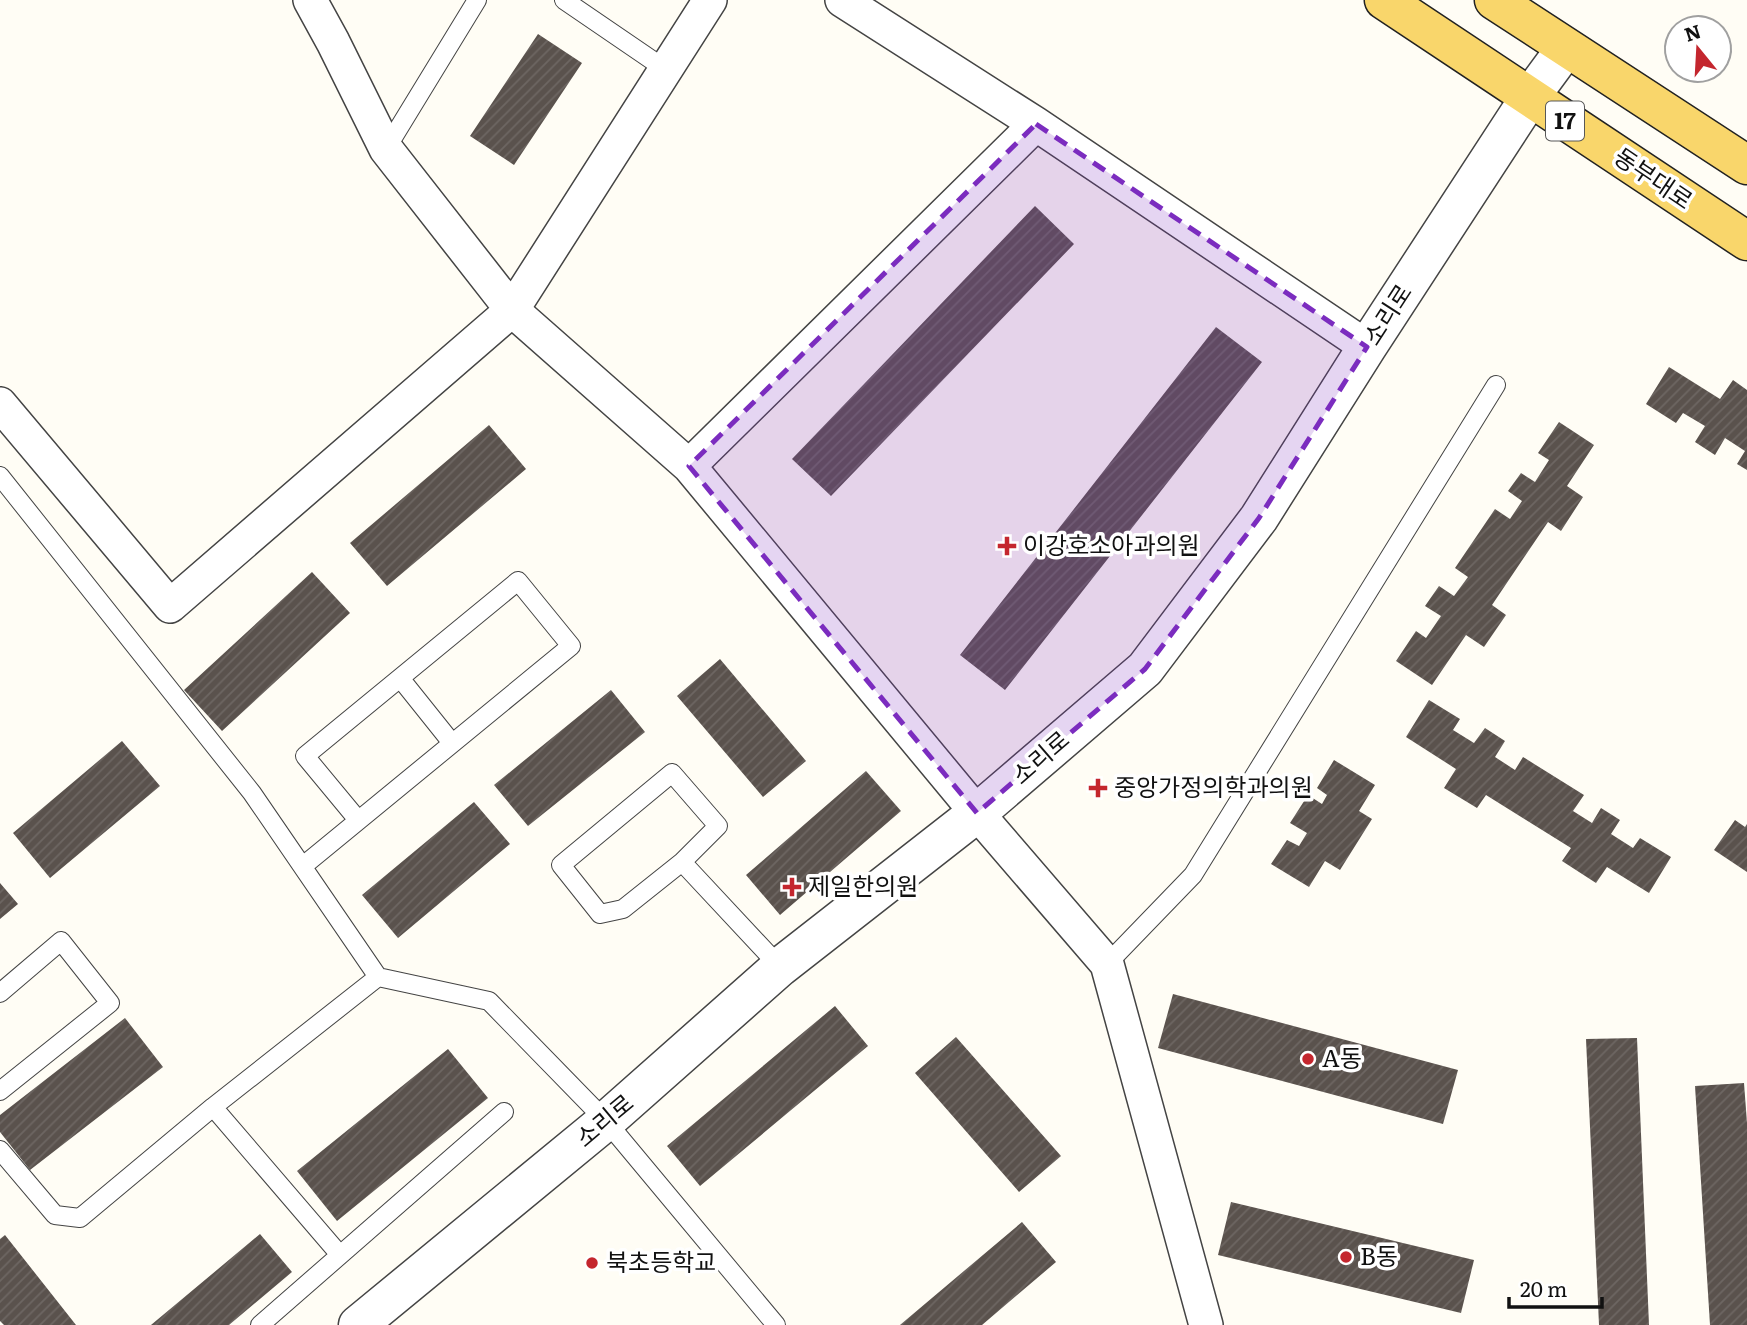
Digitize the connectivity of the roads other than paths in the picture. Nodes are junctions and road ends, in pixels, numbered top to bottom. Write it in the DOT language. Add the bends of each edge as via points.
graph roads {
  1 [pos="310,0"];
  2 [pos="477,0"];
  3 [pos="564,0"];
  4 [pos="710,0"];
  5 [pos="842,0"];
  6 [pos="1384,0"];
  7 [pos="1494,0"];
  8 [pos="1566,48"];
  9 [pos="665,69"];
  10 [pos="1530,97"];
  11 [pos="1036,124"];
  12 [pos="386,149"];
  13 [pos="1747,165"];
  14 [pos="1747,242"];
  15 [pos="512,310"];
  16 [pos="1367,347"];
  17 [pos="1496,384"];
  18 [pos="0,404"];
  19 [pos="689,466"];
  20 [pos="0,476"];
  21 [pos="400,677"];
  22 [pos="452,743"];
  23 [pos="976,813"];
  24 [pos="358,820"];
  25 [pos="682,862"];
  26 [pos="303,866"];
  27 [pos="1107,964"];
  28 [pos="780,967"];
  29 [pos="378,977"];
  30 [pos="0,993"];
  31 [pos="0,1091"];
  32 [pos="213,1107"];
  33 [pos="504,1112"];
  34 [pos="606,1121"];
  35 [pos="0,1150"];
  36 [pos="340,1255"];
  37 [pos="1208,1324"];
  38 [pos="260,1325"];
  39 [pos="358,1325"];
  40 [pos="776,1325"];
  1 -- 12 [label="street"];
  2 -- 12 [label="lane"];
  3 -- 9 [label="lane"];
  4 -- 9 [label="street"];
  5 -- 11 [label="street"];
  6 -- 10 [label="main road, 동부대로 / 17"];
  7 -- 8 [label="main road, 17"];
  8 -- 10 [label="street, 소리로"];
  8 -- 13 [label="main road, 17"];
  9 -- 15 [label="street"];
  10 -- 14 [label="main road, 동부대로 / 17"];
  10 -- 16 [label="street, 소리로"];
  11 -- 16 [label="street"];
  11 -- 19 [label="street"];
  12 -- 15 [label="street"];
  15 -- 18 [label="street" via="170,606"];
  15 -- 19 [label="street"];
  16 -- 23 [label="street, 소리로" via="1259,518 1145,670"];
  17 -- 27 [label="lane" via="1193,876"];
  19 -- 23 [label="street"];
  20 -- 26 [label="lane" via="251,793"];
  21 -- 22 [label="lane"];
  21 -- 22 [label="lane" via="517,581 571,646"];
  21 -- 24 [label="lane" via="305,755"];
  22 -- 24 [label="lane"];
  23 -- 27 [label="street"];
  23 -- 28 [label="street, 소리로"];
  24 -- 26 [label="lane"];
  25 -- 25 [label="lane" via="718,826 672,773 561,864 600,914 623,909"];
  25 -- 28 [label="lane"];
  26 -- 29 [label="lane"];
  27 -- 37 [label="street"];
  28 -- 34 [label="street, 소리로"];
  29 -- 32 [label="lane"];
  29 -- 34 [label="lane" via="489,1001"];
  30 -- 31 [label="lane" via="61,941 110,1003"];
  32 -- 35 [label="lane" via="80,1218 55,1215"];
  32 -- 36 [label="lane"];
  33 -- 36 [label="lane"];
  34 -- 39 [label="street, 소리로"];
  34 -- 40 [label="lane"];
  36 -- 38 [label="lane"];
}
